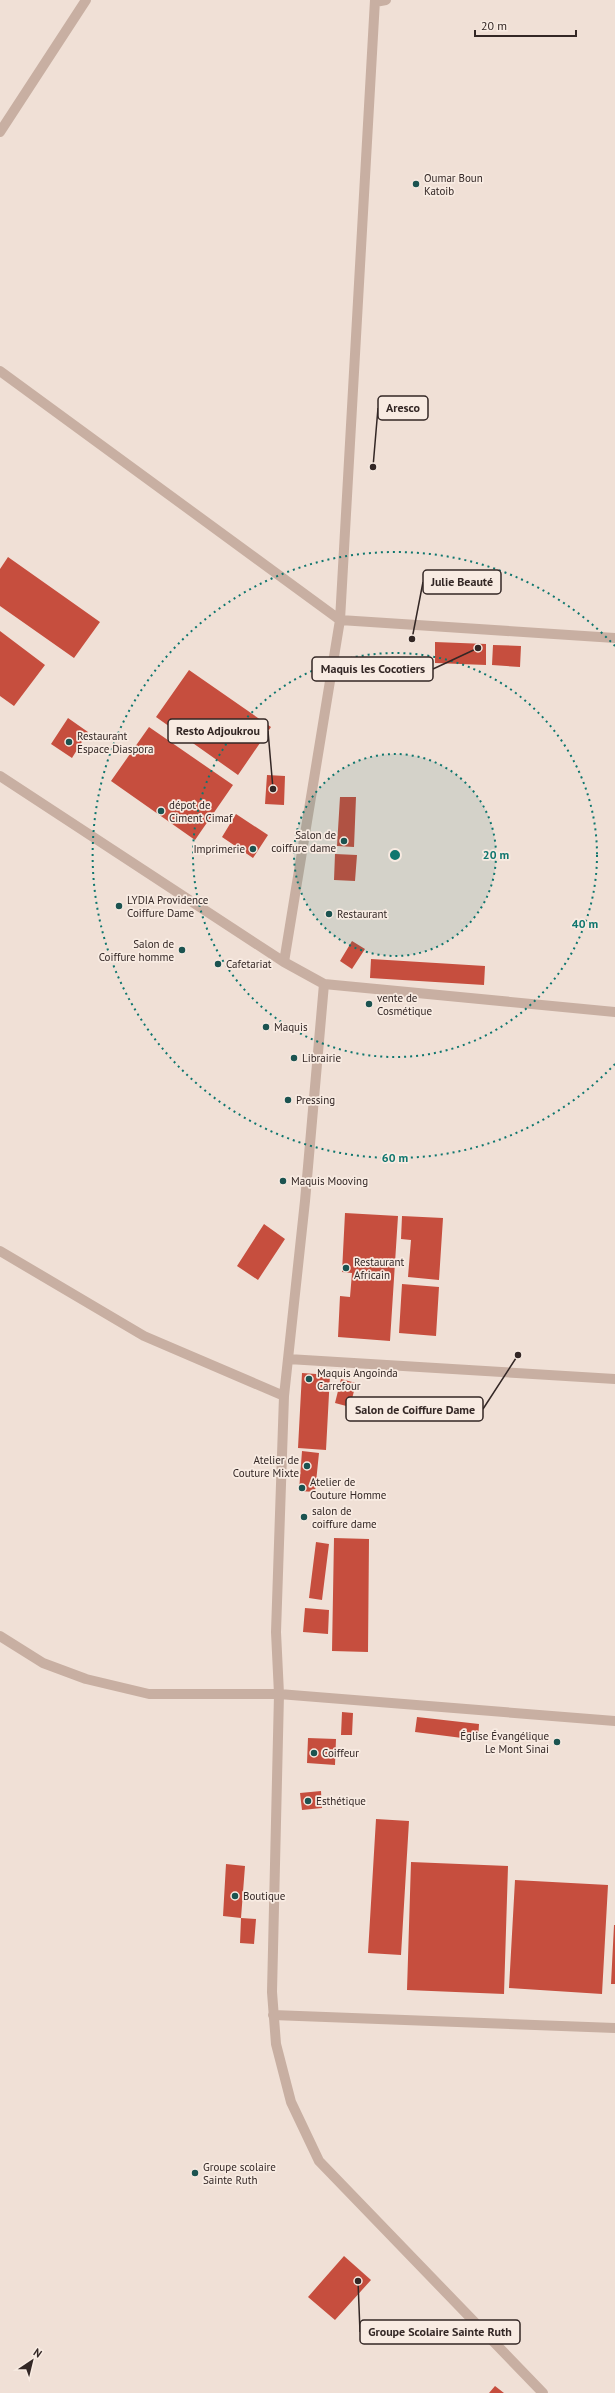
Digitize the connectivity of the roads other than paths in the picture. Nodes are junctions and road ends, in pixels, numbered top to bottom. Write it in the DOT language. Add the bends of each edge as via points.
graph roads {
  1 [pos="86,0"];
  2 [pos="386,0"];
  3 [pos="375,1"];
  4 [pos="0,132"];
  5 [pos="0,371"];
  6 [pos="340,620"];
  7 [pos="615,638"];
  8 [pos="0,776"];
  9 [pos="284,962"];
  10 [pos="324,984"];
  11 [pos="615,1012"];
  12 [pos="0,1251"];
  13 [pos="288,1359"];
  14 [pos="615,1379"];
  15 [pos="284,1396"];
  16 [pos="0,1636"];
  17 [pos="279,1694"];
  18 [pos="615,1721"];
  19 [pos="274,2015"];
  20 [pos="615,2028"];
  21 [pos="544,2393"];
  1 -- 4 [label="street"];
  2 -- 3 [label="street"];
  3 -- 6 [label="street"];
  5 -- 6 [label="street"];
  6 -- 7 [label="street"];
  6 -- 9 [label="street"];
  8 -- 9 [label="street"];
  9 -- 10 [label="street"];
  10 -- 11 [label="street"];
  10 -- 13 [label="street" via="306,1201"];
  12 -- 15 [label="street" via="144,1336"];
  13 -- 14 [label="street"];
  13 -- 15 [label="street"];
  15 -- 17 [label="street" via="276,1632"];
  16 -- 17 [label="street" via="43,1663 86,1679 149,1694"];
  17 -- 18 [label="street"];
  17 -- 19 [label="street" via="272,1992"];
  19 -- 20 [label="street"];
  19 -- 21 [label="street" via="276,2044 291,2102 319,2161"];
}
